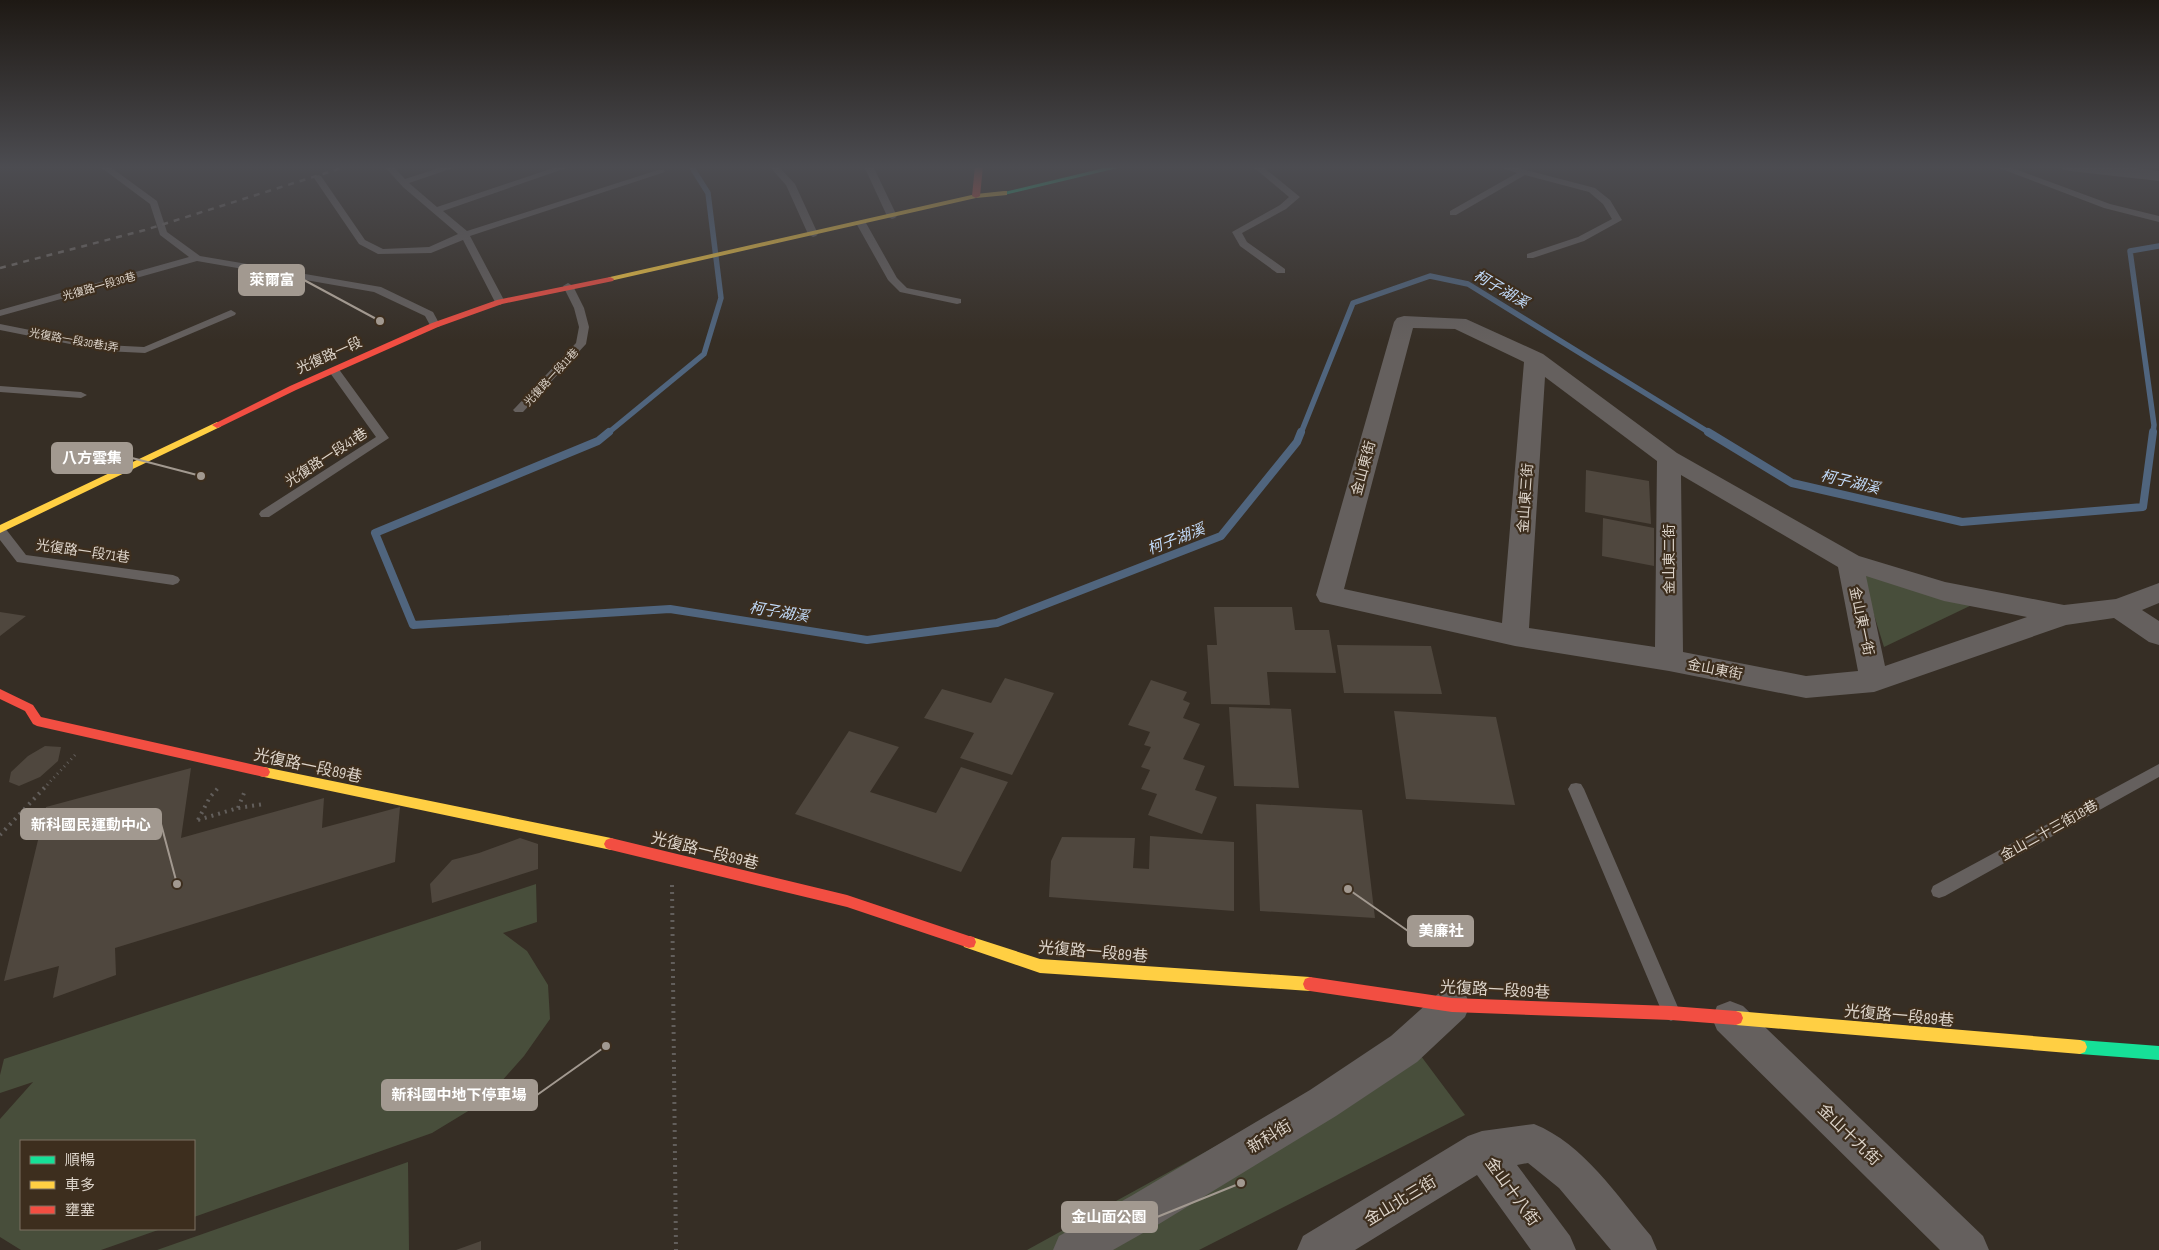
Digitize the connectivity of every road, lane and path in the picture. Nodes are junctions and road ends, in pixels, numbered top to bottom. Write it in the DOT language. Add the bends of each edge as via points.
graph roads {
  1 [pos="160,224"];
  2 [pos="350,224"];
  3 [pos="453,224"];
  4 [pos="498,224"];
  5 [pos="809,224"];
  6 [pos="855,224"];
  7 [pos="862,224"];
  8 [pos="1251,224"];
  9 [pos="1609,224"];
  10 [pos="813,234"];
  11 [pos="465,235"];
  12 [pos="1530,256"];
  13 [pos="197,258"];
  14 [pos="1281,271"];
  15 [pos="568,286"];
  16 [pos="957,301"];
  17 [pos="500,302"];
  18 [pos="0,313"];
  19 [pos="231,313"];
  20 [pos="435,325"];
  21 [pos="0,327"];
  22 [pos="1535,359"];
  23 [pos="334,370"];
  24 [pos="0,389"];
  25 [pos="81,395"];
  26 [pos="519,410"];
  27 [pos="1669,458"];
  28 [pos="265,514"];
  29 [pos="0,530"];
  30 [pos="1850,562"];
  31 [pos="173,580"];
  32 [pos="2159,593"];
  33 [pos="2119,608"];
  34 [pos="2064,615"];
  35 [pos="2159,635"];
  36 [pos="1515,636"];
  37 [pos="1669,660"];
  38 [pos="1874,680"];
  39 [pos="0,694"];
  40 [pos="96,734"];
  41 [pos="2159,770"];
  42 [pos="1576,789"];
  43 [pos="246,790"];
  44 [pos="210,797"];
  45 [pos="264,804"];
  46 [pos="238,808"];
  47 [pos="0,836"];
  48 [pos="672,859"];
  49 [pos="1939,891"];
  50 [pos="1452,1005"];
  51 [pos="1672,1013"];
  52 [pos="1730,1018"];
  53 [pos="2159,1053"];
  54 [pos="1482,1150"];
  55 [pos="676,1250"];
  56 [pos="1073,1250"];
  57 [pos="1317,1250"];
  58 [pos="1556,1250"];
  59 [pos="1637,1250"];
  60 [pos="1969,1250"];
  1 -- 13 [label="lane, 光復路一段30巷" via="163,233"];
  2 -- 11 [label="lane" via="362,242 381,252 431,250"];
  3 -- 11 [label="lane"];
  4 -- 11 [label="lane"];
  5 -- 10 [label="lane"];
  6 -- 10 [label="street, 光復路一段"];
  7 -- 16 [label="lane" via="893,280 904,290"];
  8 -- 14 [label="lane" via="1237,232 1243,244"];
  9 -- 12 [label="lane" via="1581,239"];
  10 -- 15 [label="street, 光復路一段"];
  11 -- 17 [label="lane"];
  13 -- 18 [label="lane, 光復路一段30巷"];
  13 -- 20 [label="lane, 光復路一段30巷" via="377,289 429,314"];
  15 -- 17 [label="street, 光復路一段"];
  15 -- 26 [label="lane, 光復路一段11巷" via="582,317 582,344"];
  17 -- 20 [label="street, 光復路一段"];
  19 -- 21 [label="lane, 光復路一段30巷1弄" via="145,350 105,348"];
  20 -- 23 [label="street, 光復路一段"];
  22 -- 27 [label="street, 金山東街"];
  22 -- 36 [label="street, 金山東三街"];
  22 -- 36 [label="street, 金山東街" via="1459,323 1404,322 1329,595"];
  23 -- 28 [label="lane, 光復路一段41巷" via="383,438"];
  23 -- 29 [label="street, 光復路一段"];
  24 -- 25 [label="lane"];
  27 -- 30 [label="street, 金山東街"];
  27 -- 37 [label="street, 金山東二街"];
  29 -- 31 [label="lane, 光復路一段71巷" via="22,559"];
  30 -- 34 [label="street, 金山東街" via="1944,591"];
  30 -- 38 [label="street, 金山東一街"];
  32 -- 33 [label="street, 金山東街"];
  33 -- 34 [label="street, 金山東街"];
  33 -- 35 [label="street"];
  34 -- 38 [label="street, 金山東街"];
  36 -- 37 [label="street, 金山東街"];
  37 -- 38 [label="street, 金山東街" via="1806,687"];
  39 -- 40 [label="street, 光復路一段89巷" via="29,708 37,720"];
  40 -- 47 [label="path"];
  40 -- 48 [label="street, 光復路一段89巷"];
  41 -- 49 [label="lane, 金山二十三街18巷"];
  42 -- 51 [label="lane"];
  43 -- 46 [label="path"];
  44 -- 46 [label="path" via="198,820"];
  45 -- 46 [label="path"];
  48 -- 50 [label="street, 光復路一段89巷" via="847,901 1040,966 1300,982"];
  48 -- 55 [label="path"];
  50 -- 51 [label="street, 光復路一段89巷"];
  50 -- 56 [label="street, 新科街" via="1404,1049 1323,1103"];
  51 -- 52 [label="street, 光復路一段89巷"];
  52 -- 53 [label="street, 光復路一段89巷"];
  52 -- 60 [label="street, 金山十九街"];
  54 -- 57 [label="street, 金山北三街"];
  54 -- 58 [label="street, 金山十八街"];
  54 -- 59 [label="street, 金山十八街" via="1534,1143 1573,1174"];
}
